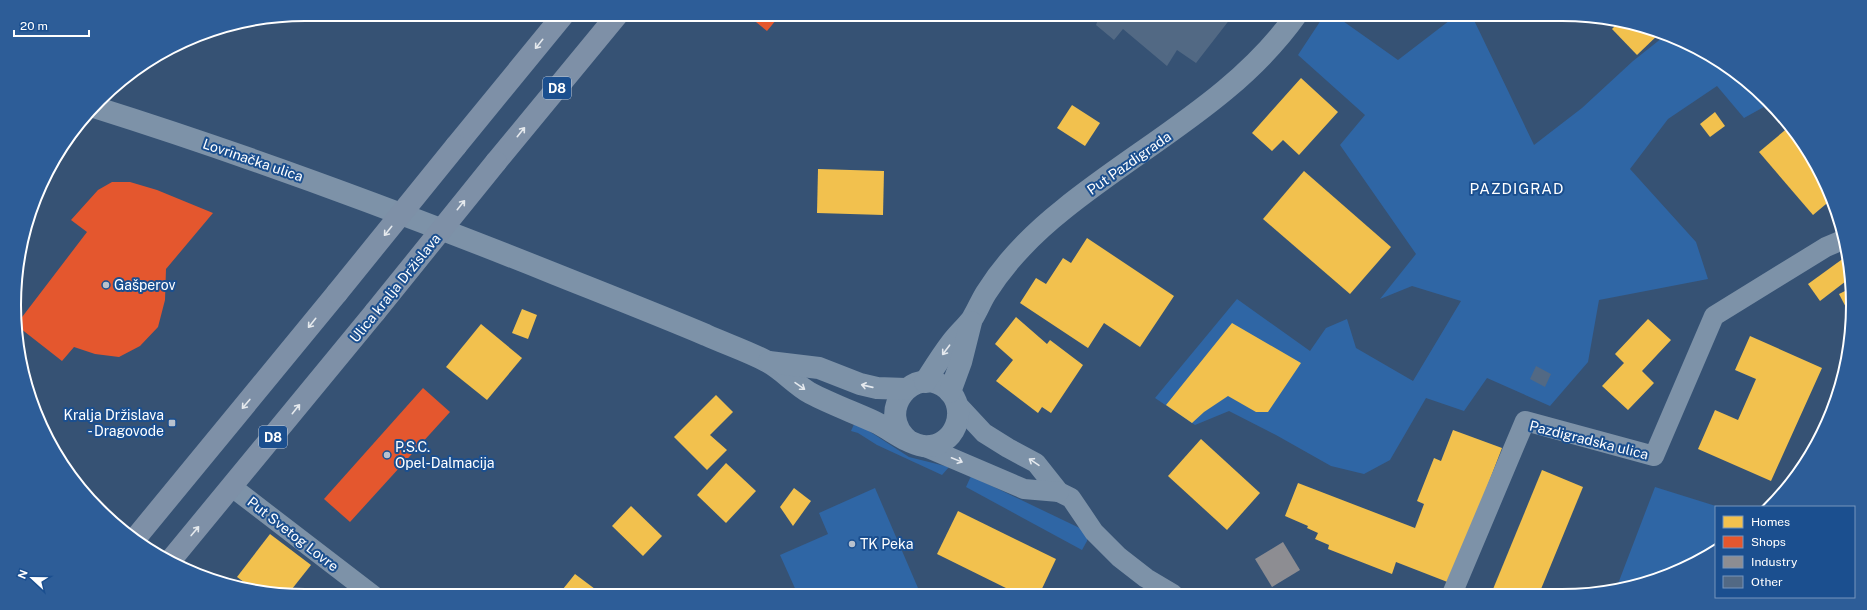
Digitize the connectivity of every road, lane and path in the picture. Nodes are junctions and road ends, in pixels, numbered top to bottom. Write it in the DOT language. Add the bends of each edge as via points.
graph roads {
  1 [pos="558,21"];
  2 [pos="612,21"];
  3 [pos="1292,21"];
  4 [pos="100,109"];
  5 [pos="1839,241"];
  6 [pos="971,320"];
  7 [pos="769,362"];
  8 [pos="916,386"];
  9 [pos="953,398"];
  10 [pos="915,443"];
  11 [pos="232,486"];
  12 [pos="1059,492"];
  13 [pos="138,535"];
  14 [pos="173,557"];
  15 [pos="365,589"];
  16 [pos="1165,589"];
  17 [pos="1454,589"];
  1 -- 13 [label="highway, one-way, bridge"];
  11 -- 2 [label="highway, Ulica kralja Držislava / D8, one-way, bridge"];
  3 -- 6 [label="street, Put Pazdigrada" via="1269,50 1213,101 1070,204 1039,231 999,275"];
  4 -- 7 [label="street, Lovrinačka ulica" via="347,192"];
  5 -- 17 [label="street, Pazdigradska ulica" via="1714,316 1654,456 1525,421"];
  6 -- 8 [label="street, Put Pazdigrada, one-way"];
  6 -- 9 [label="street, Put Pazdigrada"];
  8 -- 7 [label="street, one-way" via="877,388 819,368"];
  7 -- 10 [label="street, one-way" via="809,392"];
  8 -- 9 [label="street" via="938,384"];
  8 -- 10 [label="street" via="898,400 895,414 897,426"];
  9 -- 10 [label="street" via="957,424 950,436 940,443 927,446"];
  12 -- 9 [label="street, one-way" via="1036,463 984,433"];
  10 -- 12 [label="street, one-way" via="1024,489"];
  14 -- 11 [label="highway, Ulica kralja Držislava / D8, one-way"];
  11 -- 15 [label="street, Put Svetog Lovre"];
  12 -- 16 [label="street" via="1071,498 1094,532 1119,557"];
}
